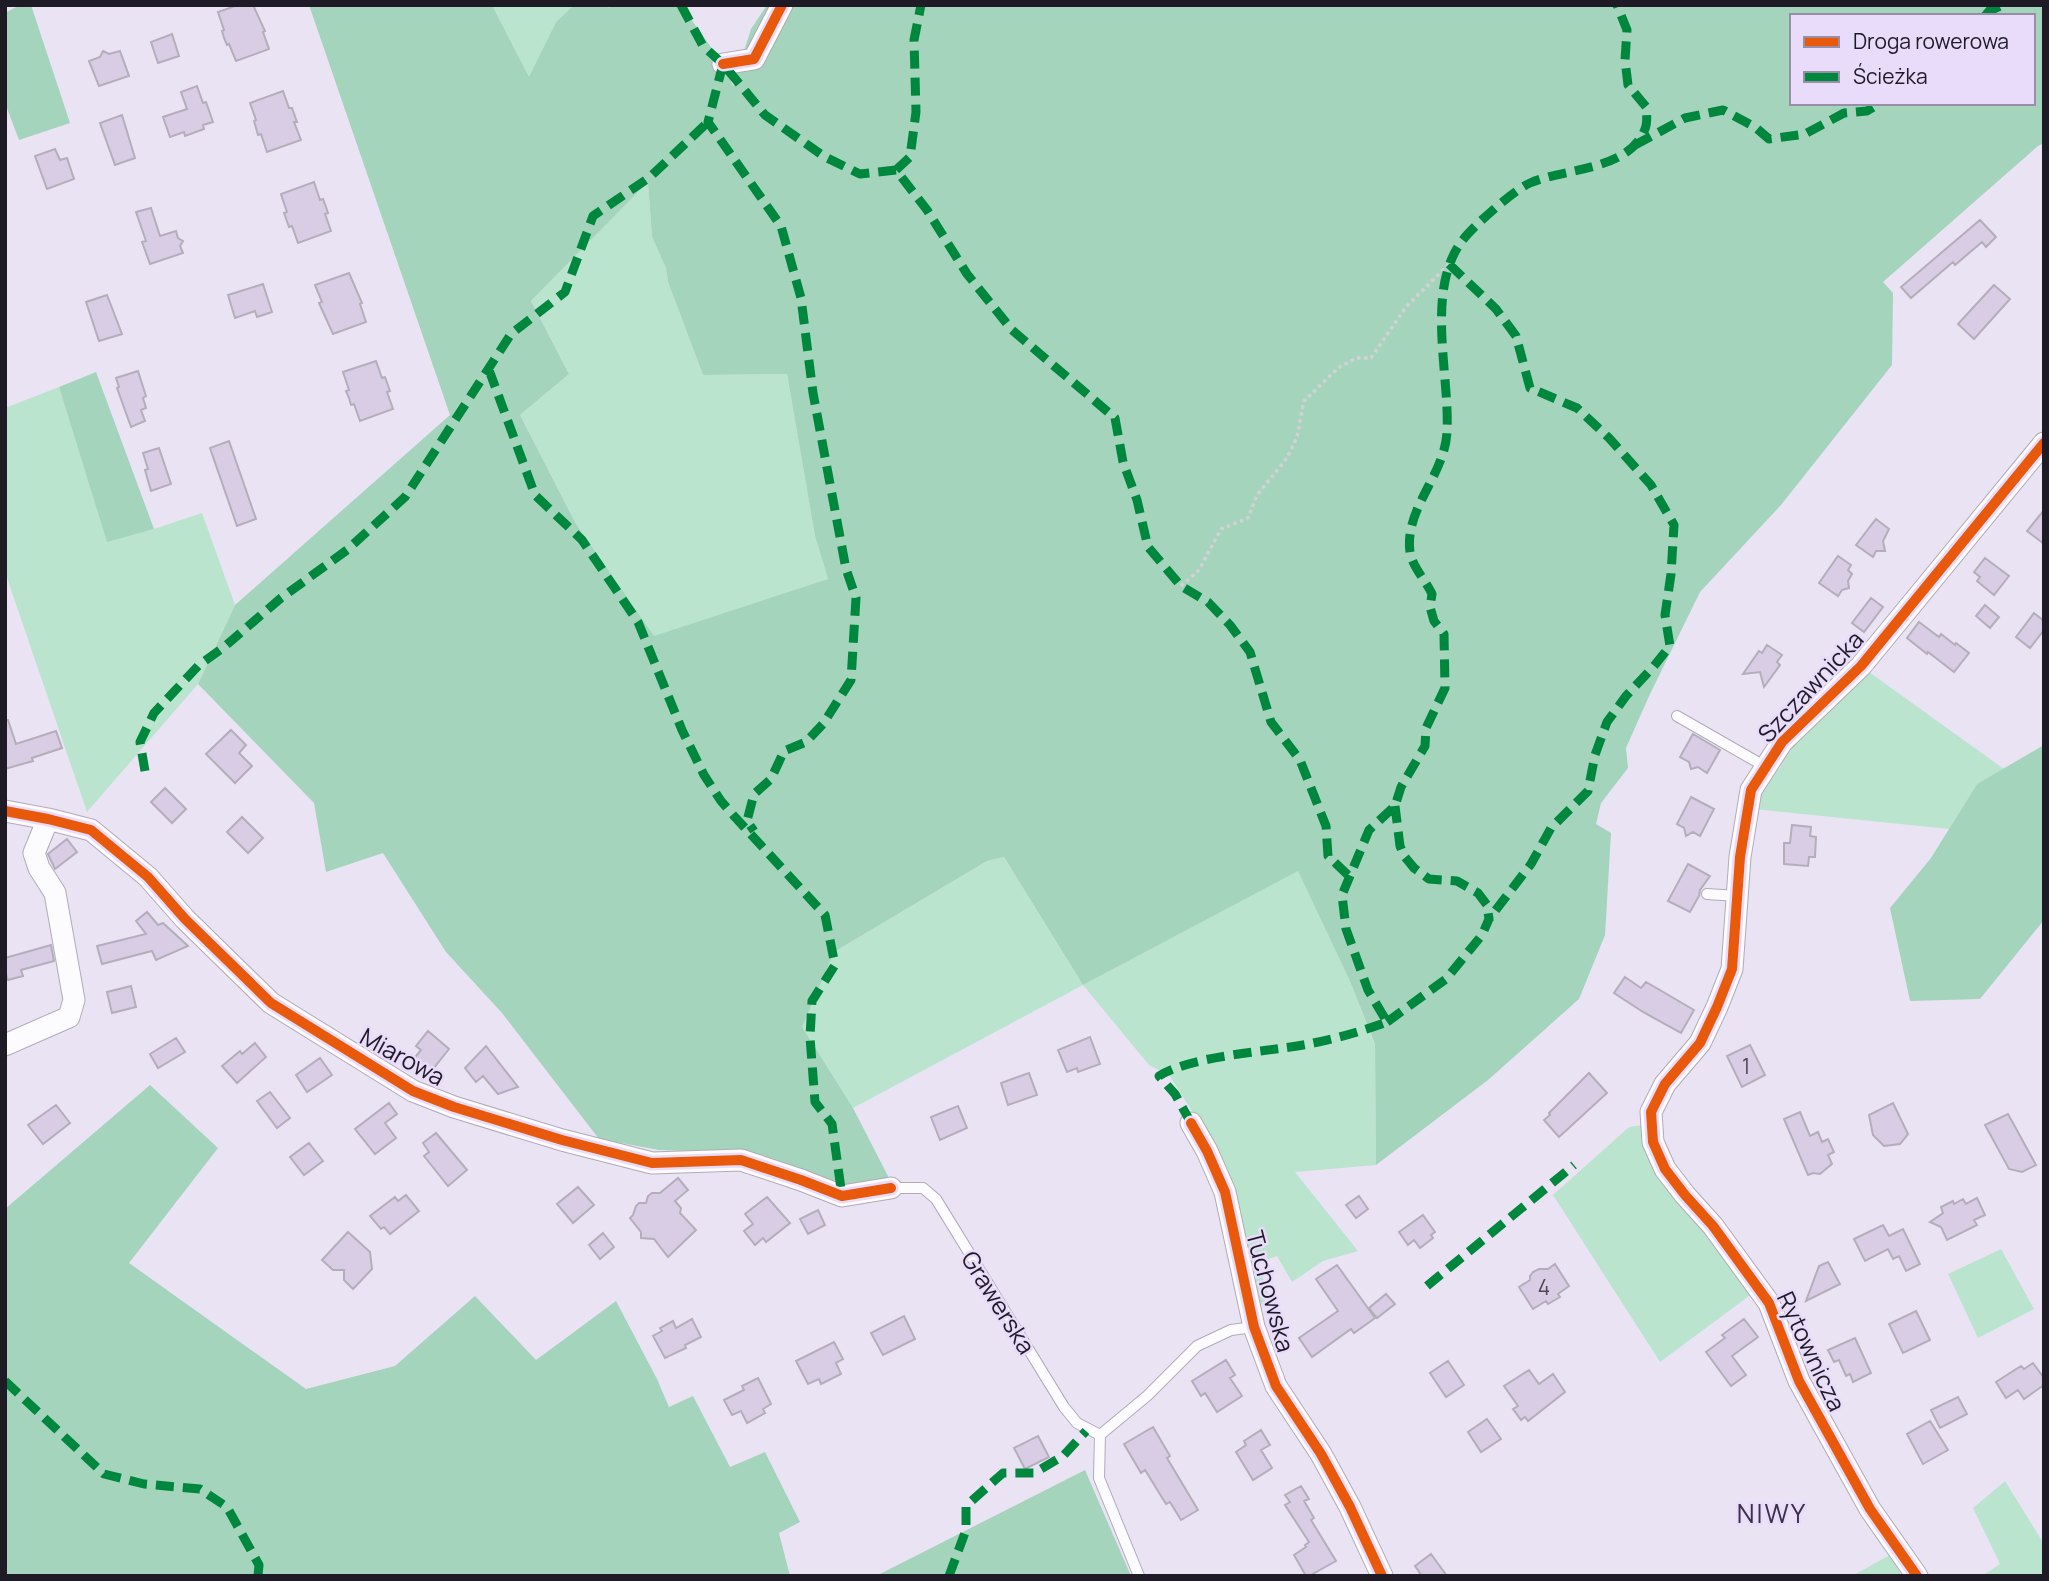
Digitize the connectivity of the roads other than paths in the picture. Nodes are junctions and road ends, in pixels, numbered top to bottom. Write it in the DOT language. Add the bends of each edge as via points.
graph roads {
  1 [pos="782,5"];
  2 [pos="723,64"];
  3 [pos="2044,443"];
  4 [pos="1677,716"];
  5 [pos="1766,767"];
  6 [pos="5,811"];
  7 [pos="48,818"];
  8 [pos="1707,894"];
  9 [pos="1737,896"];
  10 [pos="5,1045"];
  11 [pos="1651,1112"];
  12 [pos="1191,1123"];
  13 [pos="891,1188"];
  14 [pos="1254,1327"];
  15 [pos="1100,1435"];
  16 [pos="1139,1576"];
  17 [pos="1382,1576"];
  18 [pos="1917,1576"];
  1 -- 2 [label="street" via="754,59"];
  3 -- 5 [label="street, Szczawnicka" via="1861,666 1782,742"];
  4 -- 5 [label="lane"];
  5 -- 9 [label="street, Szczawnicka" via="1752,790"];
  6 -- 7 [label="street, Miarowa"];
  7 -- 10 [label="street" via="34,853 55,894 74,1000 69,1017"];
  7 -- 13 [label="street, Miarowa" via="91,830 148,877 271,1003 413,1091 562,1140 652,1163 741,1160 842,1196"];
  8 -- 9 [label="lane"];
  9 -- 11 [label="street, Szczawnicka" via="1732,969 1717,1007 1700,1043 1665,1084"];
  11 -- 18 [label="street, Rytownicza" via="1653,1142 1665,1169 1769,1303 1799,1381 1870,1509"];
  12 -- 14 [label="street, Tuchowska" via="1225,1192"];
  13 -- 15 [label="lane, Grawerska" via="923,1188 936,1199 1064,1407 1077,1423"];
  14 -- 15 [label="lane" via="1231,1330 1197,1346"];
  14 -- 17 [label="street, Tuchowska" via="1276,1386 1321,1454"];
  15 -- 16 [label="lane" via="1099,1478"];
}
